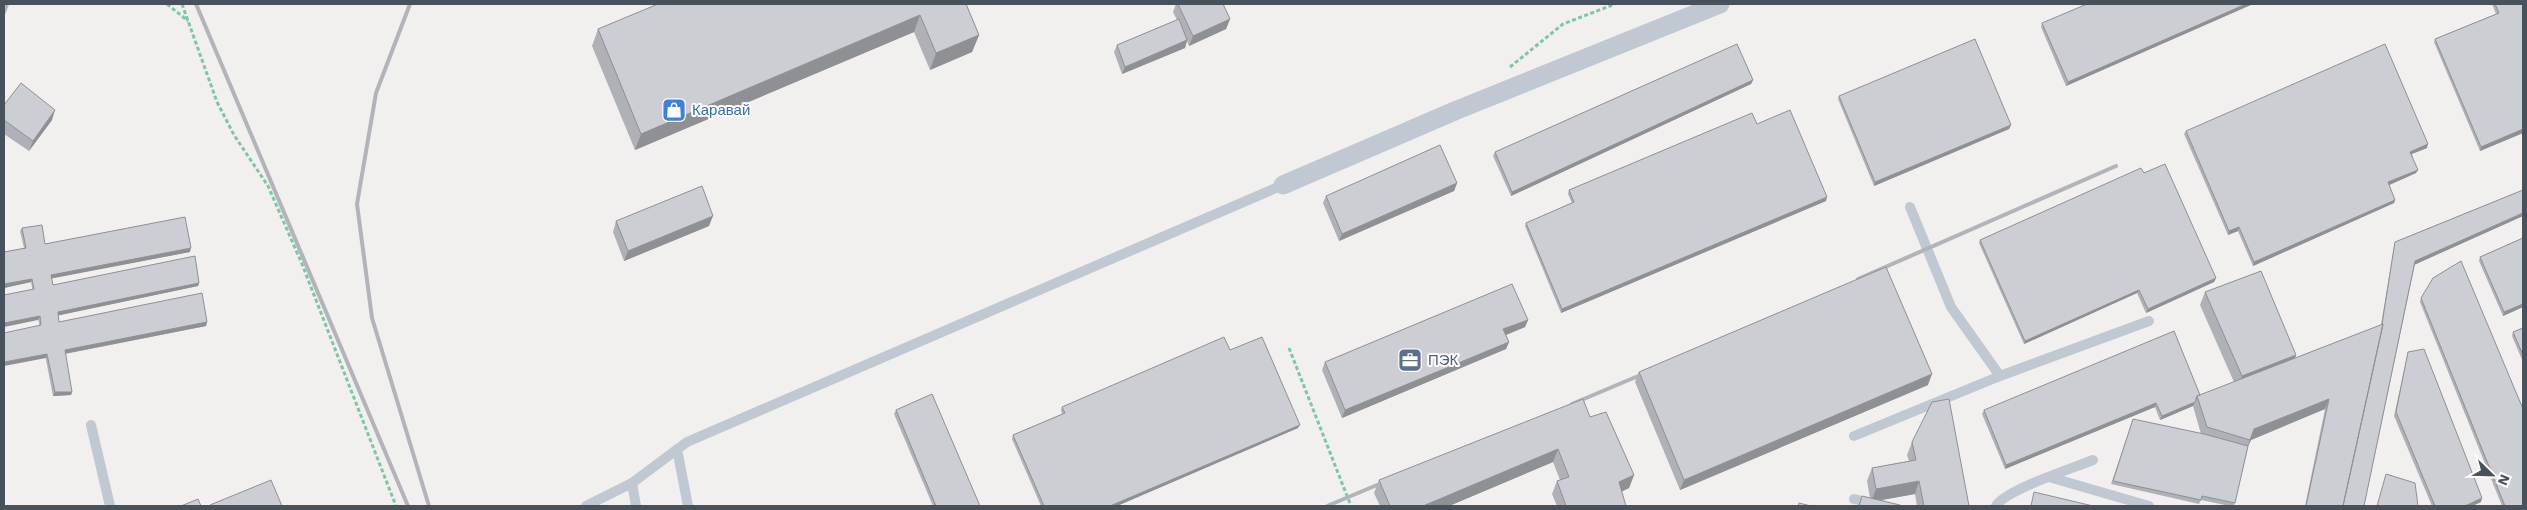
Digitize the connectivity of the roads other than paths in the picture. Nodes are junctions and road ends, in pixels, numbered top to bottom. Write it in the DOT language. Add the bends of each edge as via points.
graph roads {
  1 [pos="1720,4"];
  2 [pos="1283,185"];
  3 [pos="1910,207"];
  4 [pos="2149,322"];
  5 [pos="2000,376"];
  6 [pos="90,425"];
  7 [pos="1854,436"];
  8 [pos="677,449"];
  9 [pos="2094,460"];
  10 [pos="2049,477"];
  11 [pos="632,483"];
  12 [pos="1854,499"];
  13 [pos="110,506"];
  14 [pos="586,506"];
  15 [pos="636,506"];
  16 [pos="688,506"];
  17 [pos="1884,506"];
  18 [pos="1996,506"];
  19 [pos="2149,506"];
  1 -- 2 [label="street" via="1457,110"];
  2 -- 8 [label="lane"];
  3 -- 5 [label="lane" via="1951,308"];
  4 -- 5 [label="lane"];
  5 -- 7 [label="lane"];
  6 -- 13 [label="lane"];
  8 -- 11 [label="lane"];
  8 -- 16 [label="lane"];
  9 -- 10 [label="lane"];
  10 -- 18 [label="lane" via="1999,500"];
  10 -- 19 [label="lane"];
  11 -- 14 [label="lane"];
  11 -- 15 [label="lane"];
  12 -- 17 [label="lane"];
}
